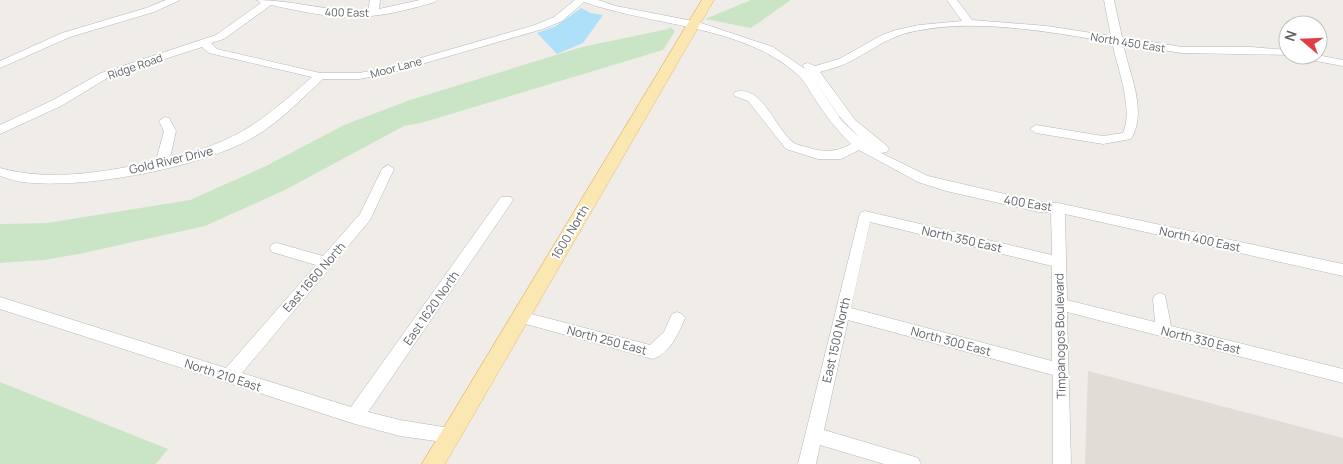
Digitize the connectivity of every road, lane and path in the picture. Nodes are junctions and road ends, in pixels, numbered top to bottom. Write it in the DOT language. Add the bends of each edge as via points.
graph roads {
  1 [pos="175,0"];
  2 [pos="375,0"];
  3 [pos="432,0"];
  4 [pos="581,0"];
  5 [pos="708,0"];
  6 [pos="952,0"];
  7 [pos="1109,0"];
  8 [pos="265,1"];
  9 [pos="593,1"];
  10 [pos="374,13"];
  11 [pos="969,23"];
  12 [pos="694,24"];
  13 [pos="1119,41"];
  14 [pos="204,43"];
  15 [pos="1278,52"];
  16 [pos="1328,60"];
  17 [pos="1343,63"];
  18 [pos="0,65"];
  19 [pos="808,72"];
  20 [pos="320,76"];
  21 [pos="739,94"];
  22 [pos="165,121"];
  23 [pos="1036,129"];
  24 [pos="0,130"];
  25 [pos="863,142"];
  26 [pos="162,164"];
  27 [pos="388,169"];
  28 [pos="0,172"];
  29 [pos="506,200"];
  30 [pos="1058,208"];
  31 [pos="865,216"];
  32 [pos="277,248"];
  33 [pos="326,262"];
  34 [pos="1058,262"];
  35 [pos="1343,270"];
  36 [pos="1160,299"];
  37 [pos="0,303"];
  38 [pos="1059,304"];
  39 [pos="843,312"];
  40 [pos="520,317"];
  41 [pos="677,318"];
  42 [pos="1164,330"];
  43 [pos="1060,370"];
  44 [pos="1343,376"];
  45 [pos="228,377"];
  46 [pos="355,416"];
  47 [pos="450,435"];
  48 [pos="814,435"];
  49 [pos="433,464"];
  50 [pos="807,464"];
  51 [pos="912,464"];
  52 [pos="1062,464"];
  1 -- 18 [label="street" via="66,35"];
  2 -- 10 [label="street"];
  3 -- 10 [label="street, 400 East"];
  4 -- 20 [label="street, Moor Lane" via="558,19 539,27 372,74"];
  5 -- 12 [label="main road, 1600 North"];
  6 -- 11 [label="street"];
  7 -- 13 [label="street"];
  8 -- 10 [label="street, 400 East" via="330,13"];
  8 -- 14 [label="street, Ridge Road" via="226,34"];
  9 -- 12 [label="street, 400 East"];
  11 -- 13 [label="street, North 450 East" via="1047,29"];
  11 -- 19 [label="street, North 450 East" via="900,32 843,61"];
  12 -- 19 [label="street, 400 East" via="769,48"];
  12 -- 40 [label="main road, 1600 North"];
  13 -- 15 [label="street, North 450 East" via="1182,50"];
  13 -- 23 [label="street" via="1132,102 1132,128 1127,136 1104,140"];
  14 -- 20 [label="street, Moor Lane" via="214,50"];
  14 -- 24 [label="street, Ridge Road" via="105,76"];
  16 -- 17 [label="street"];
  19 -- 25 [label="street, 400 East" via="838,124"];
  20 -- 26 [label="street, Gold River Drive" via="268,122 238,141 203,155"];
  21 -- 25 [label="street" via="752,98 790,146 818,155 841,154"];
  22 -- 26 [label="street" via="170,132"];
  25 -- 30 [label="street, 400 East" via="878,158 931,182 1040,207"];
  26 -- 28 [label="street, Gold River Drive" via="74,179 12,178"];
  27 -- 33 [label="street, East 1660 North" via="366,217"];
  29 -- 46 [label="street, East 1620 North"];
  30 -- 34 [label="street, Timpanogos Boulevard"];
  30 -- 35 [label="street, North 400 East"];
  31 -- 34 [label="street, North 350 East"];
  31 -- 39 [label="street, East 1500 North"];
  32 -- 33 [label="street"];
  33 -- 45 [label="street, East 1660 North"];
  34 -- 38 [label="street, Timpanogos Boulevard"];
  36 -- 42 [label="street"];
  37 -- 45 [label="street, North 210 East"];
  38 -- 42 [label="street, North 330 East"];
  38 -- 43 [label="street, Timpanogos Boulevard"];
  39 -- 43 [label="street, North 300 East"];
  39 -- 48 [label="street, East 1500 North"];
  40 -- 41 [label="street, North 250 East" via="653,352 670,336"];
  40 -- 47 [label="main road, 1600 North"];
  42 -- 44 [label="street, North 330 East"];
  43 -- 52 [label="street, Timpanogos Boulevard"];
  45 -- 46 [label="street, North 210 East"];
  46 -- 47 [label="street, North 210 East" via="400,428"];
  47 -- 49 [label="main road, 1600 North"];
  48 -- 50 [label="street, East 1500 North"];
  48 -- 51 [label="street"];
}
